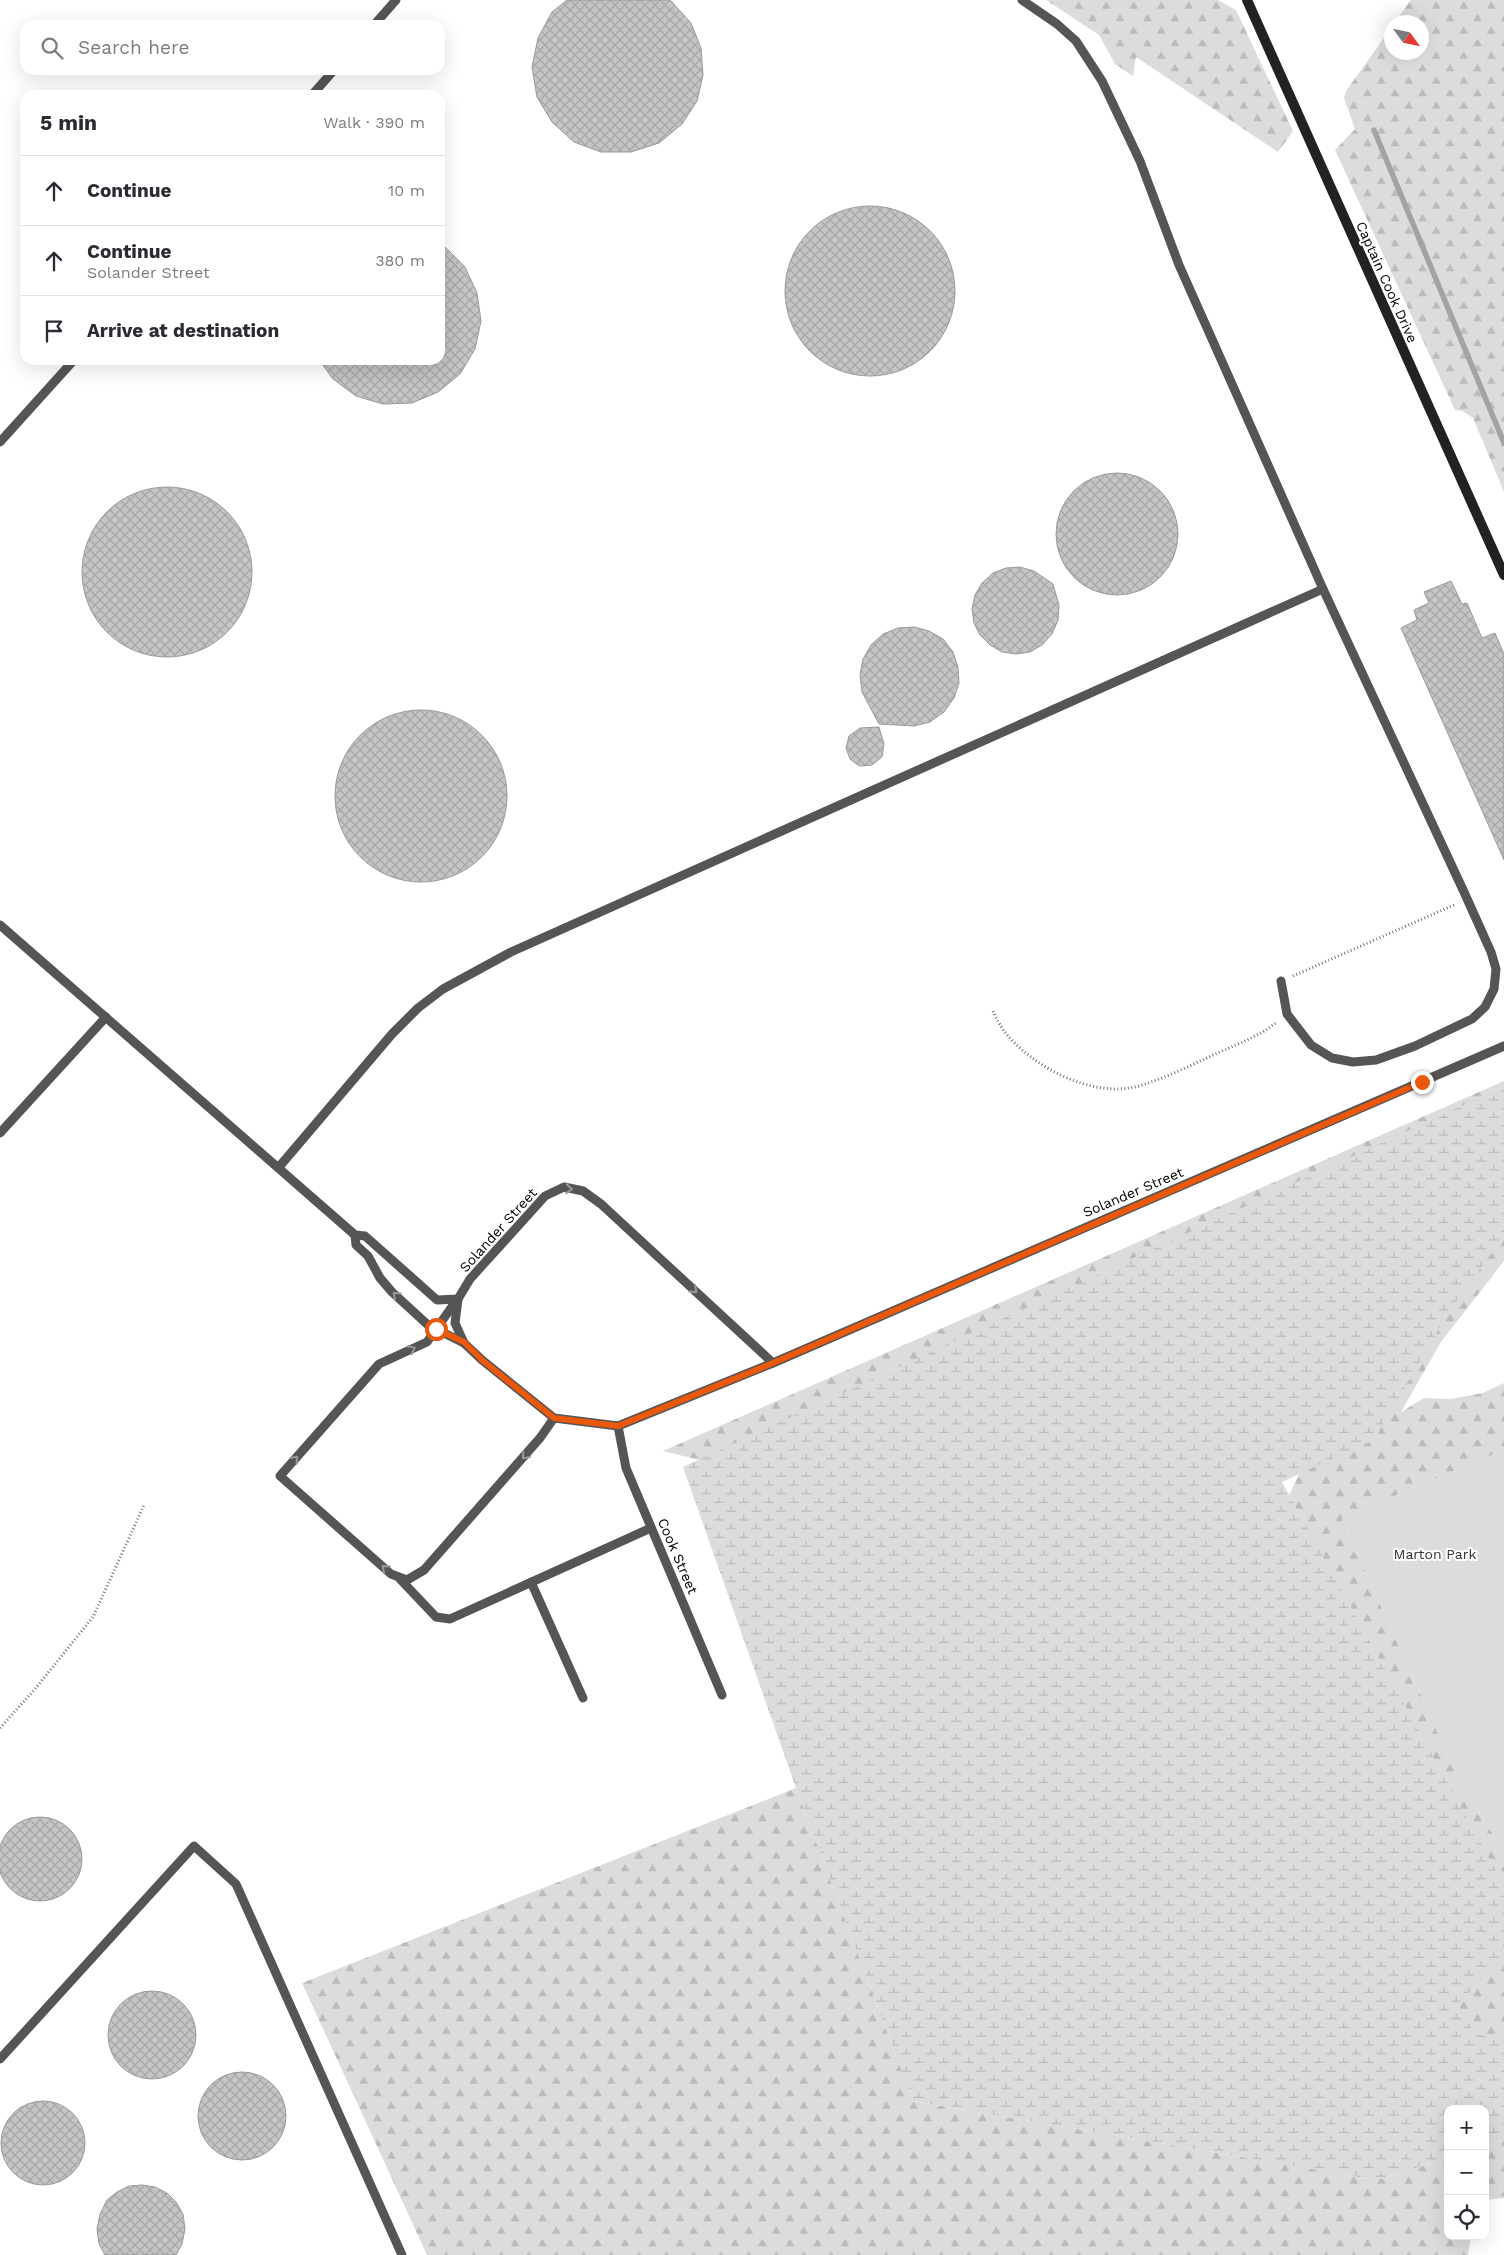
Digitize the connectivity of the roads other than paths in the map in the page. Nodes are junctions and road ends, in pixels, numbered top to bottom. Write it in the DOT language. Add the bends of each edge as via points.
graph roads {
  1 [pos="396,0"];
  2 [pos="1022,0"];
  3 [pos="1248,0"];
  4 [pos="378,20"];
  5 [pos="330,75"];
  6 [pos="316,90"];
  7 [pos="69,365"];
  8 [pos="0,442"];
  9 [pos="1504,575"];
  10 [pos="1323,589"];
  11 [pos="0,925"];
  12 [pos="1281,982"];
  13 [pos="106,1017"];
  14 [pos="1504,1046"];
  15 [pos="0,1133"];
  16 [pos="279,1167"];
  17 [pos="355,1235"];
  18 [pos="458,1299"];
  19 [pos="436,1329"];
  20 [pos="464,1342"];
  21 [pos="773,1363"];
  22 [pos="554,1418"];
  23 [pos="618,1426"];
  24 [pos="651,1528"];
  25 [pos="399,1577"];
  26 [pos="531,1582"];
  27 [pos="722,1695"];
  28 [pos="583,1698"];
  29 [pos="0,2059"];
  30 [pos="402,2255"];
  1 -- 4 [label="lane"];
  2 -- 10 [label="lane" via="1076,41 1102,81 1140,161 1179,265"];
  3 -- 9 [label="main road, Captain Cook Drive"];
  5 -- 6 [label="lane"];
  7 -- 8 [label="lane"];
  10 -- 12 [label="lane" via="1492,952 1496,969 1494,989 1485,1007 1472,1019 1415,1046 1376,1060 1353,1062 1332,1058 1311,1046 1287,1014"];
  10 -- 16 [label="lane" via="511,952 471,973 418,1008 392,1034"];
  11 -- 13 [label="lane"];
  13 -- 15 [label="lane"];
  13 -- 16 [label="lane"];
  14 -- 21 [label="lane, Solander Street"];
  16 -- 17 [label="lane"];
  17 -- 18 [label="lane" via="365,1236 437,1300"];
  19 -- 17 [label="lane, one-way" via="380,1278 368,1256 356,1246"];
  18 -- 19 [label="lane"];
  18 -- 20 [label="lane, Solander Street" via="455,1323"];
  18 -- 21 [label="lane, Solander Street, one-way" via="470,1279 545,1196 564,1187 584,1191"];
  19 -- 20 [label="lane"];
  25 -- 19 [label="lane, one-way" via="391,1574 280,1476 380,1364 427,1342"];
  20 -- 22 [label="lane, Solander Street"];
  21 -- 23 [label="lane, Solander Street"];
  22 -- 23 [label="lane, Solander Street"];
  22 -- 25 [label="lane, one-way" via="534,1446 424,1570 407,1580"];
  23 -- 24 [label="lane, Cook Street" via="626,1468"];
  24 -- 26 [label="lane"];
  24 -- 27 [label="lane, Cook Street"];
  25 -- 26 [label="lane" via="436,1617 450,1619"];
  26 -- 28 [label="lane"];
  29 -- 30 [label="lane" via="194,1846 236,1884"];
}
